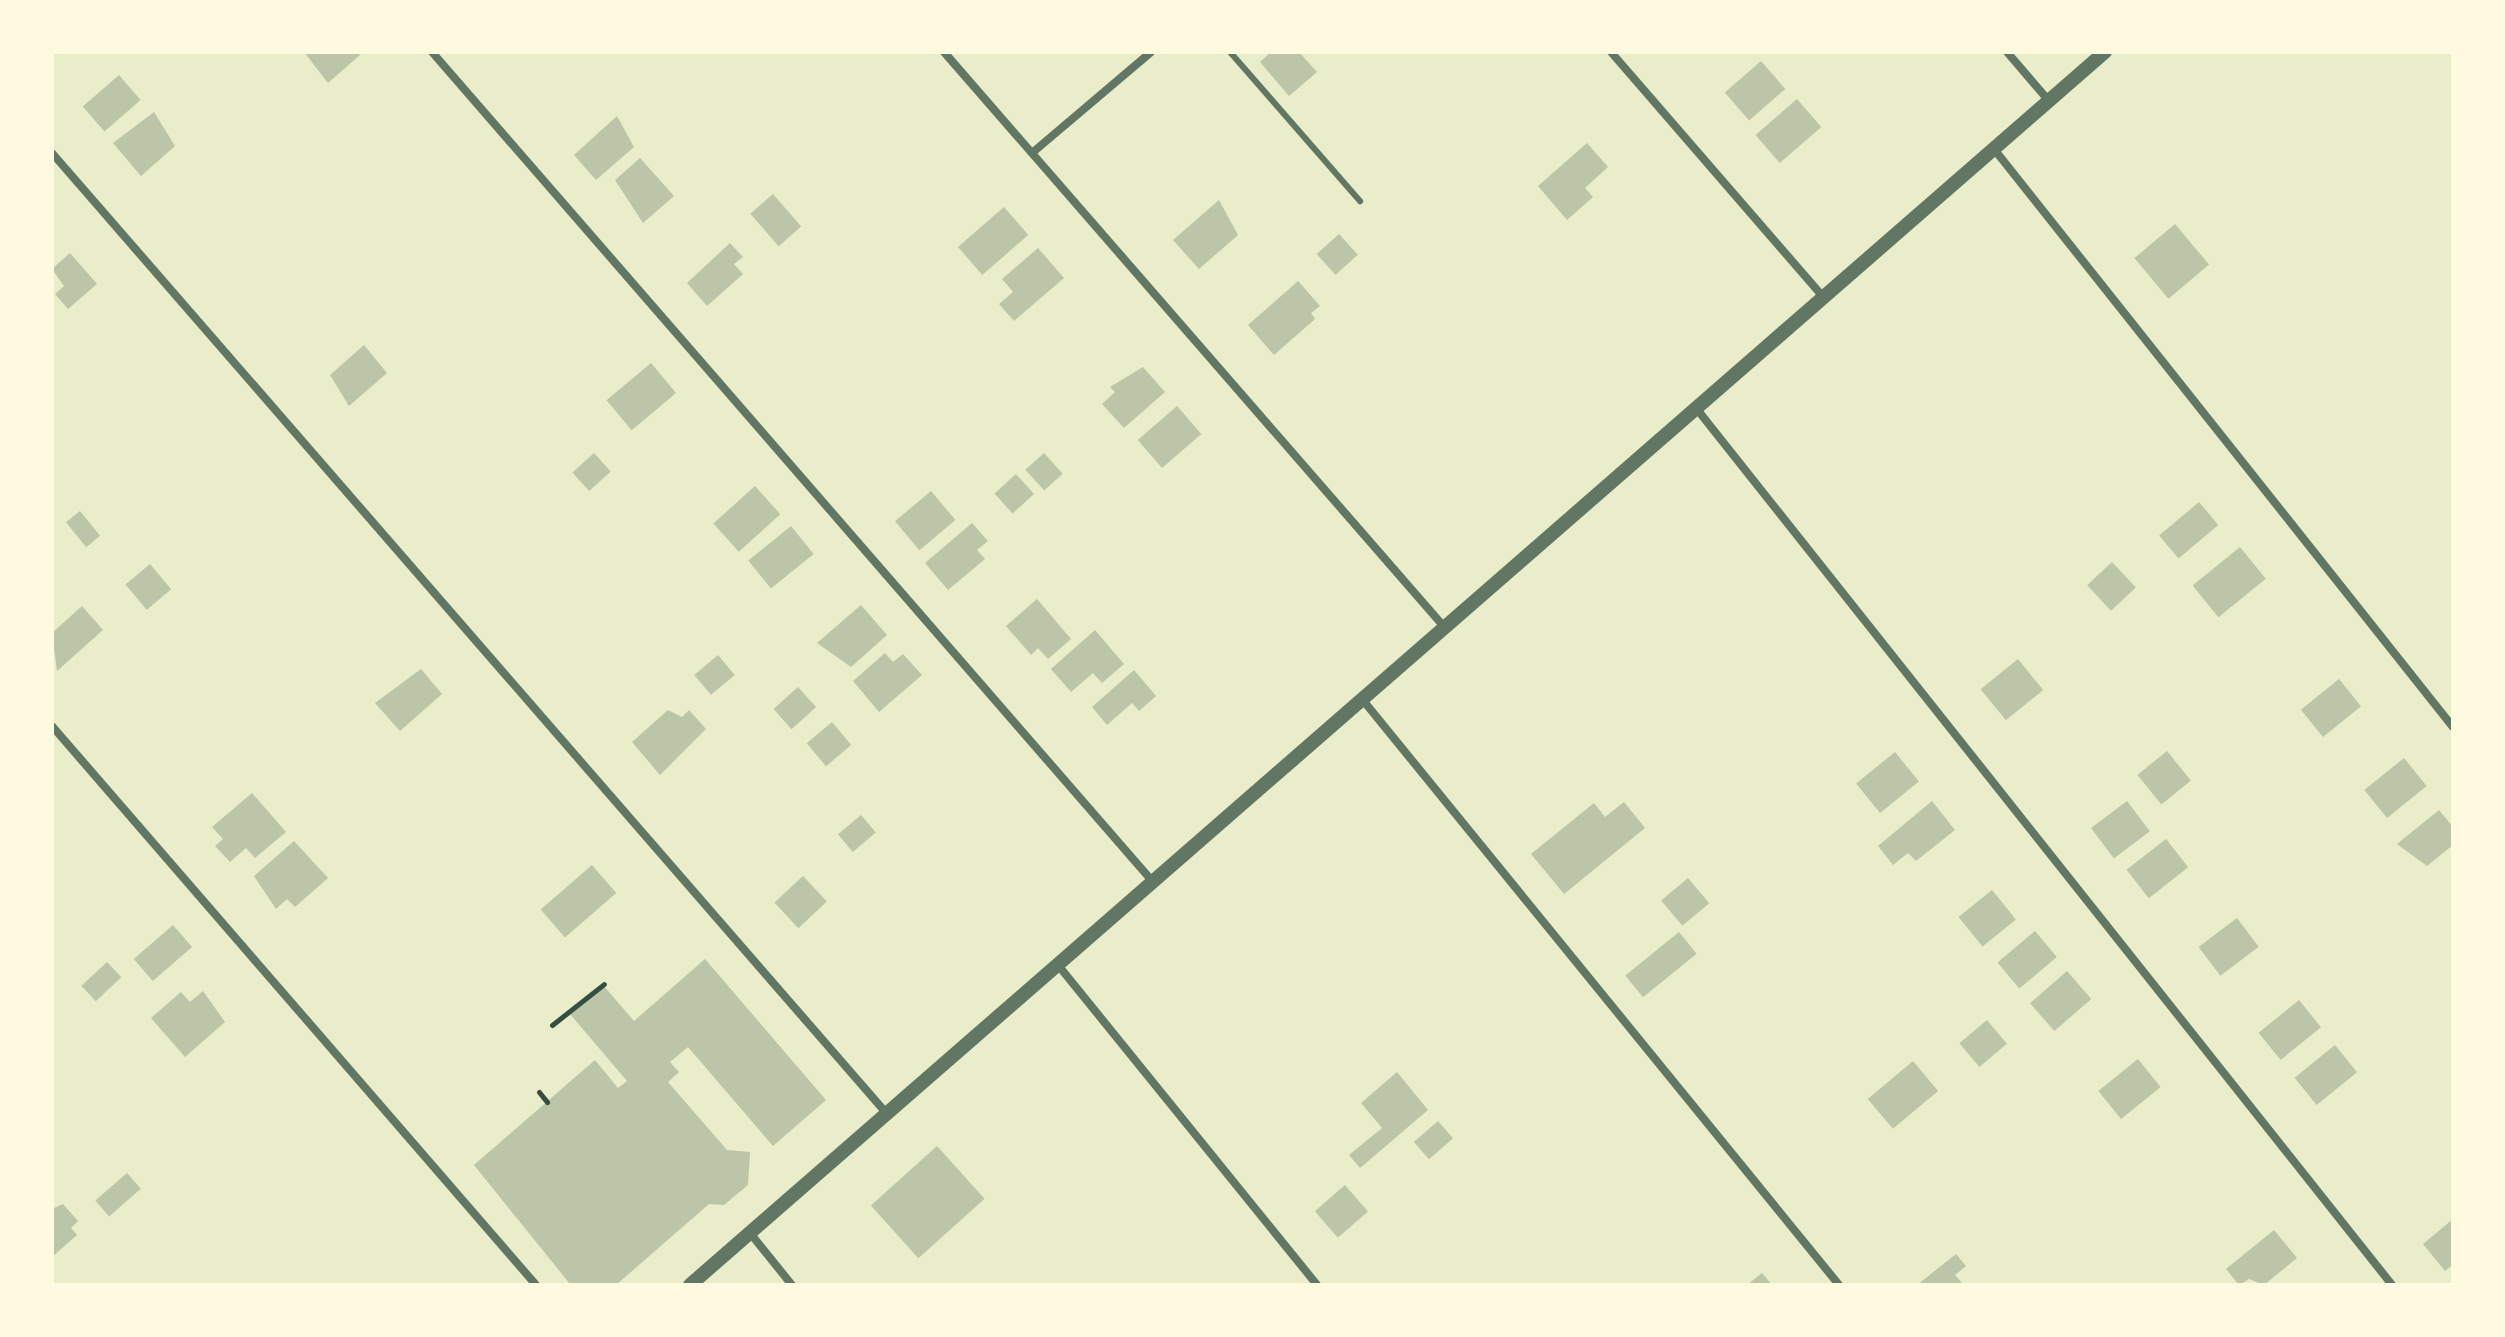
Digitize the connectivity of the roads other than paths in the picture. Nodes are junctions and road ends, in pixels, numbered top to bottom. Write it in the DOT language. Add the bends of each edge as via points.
graph roads {
  1 [pos="432,52"];
  2 [pos="944,52"];
  3 [pos="1151,52"];
  4 [pos="1230,52"];
  5 [pos="1611,52"];
  6 [pos="2007,52"];
  7 [pos="2105,52"];
  8 [pos="2049,101"];
  9 [pos="1994,149"];
  10 [pos="52,153"];
  11 [pos="1032,153"];
  12 [pos="1360,201"];
  13 [pos="1823,297"];
  14 [pos="1696,408"];
  15 [pos="1445,628"];
  16 [pos="1362,699"];
  17 [pos="52,726"];
  18 [pos="2453,727"];
  19 [pos="1153,882"];
  20 [pos="1058,965"];
  21 [pos="887,1114"];
  22 [pos="750,1233"];
  23 [pos="536,1285"];
  24 [pos="690,1285"];
  25 [pos="792,1285"];
  26 [pos="1317,1285"];
  27 [pos="1839,1285"];
  28 [pos="2392,1285"];
  1 -- 19 [label="street"];
  2 -- 11 [label="street"];
  3 -- 11 [label="street"];
  4 -- 12 [label="lane"];
  5 -- 13 [label="street"];
  6 -- 8 [label="street"];
  7 -- 8 [label="street"];
  8 -- 9 [label="street"];
  9 -- 13 [label="street"];
  9 -- 18 [label="street"];
  10 -- 21 [label="street"];
  11 -- 15 [label="street"];
  13 -- 14 [label="street"];
  14 -- 15 [label="street"];
  14 -- 28 [label="street"];
  15 -- 16 [label="street"];
  16 -- 19 [label="street"];
  16 -- 27 [label="street"];
  17 -- 23 [label="street"];
  19 -- 20 [label="street"];
  20 -- 21 [label="street"];
  20 -- 26 [label="street"];
  21 -- 22 [label="street"];
  22 -- 24 [label="street"];
  22 -- 25 [label="street"];
}
